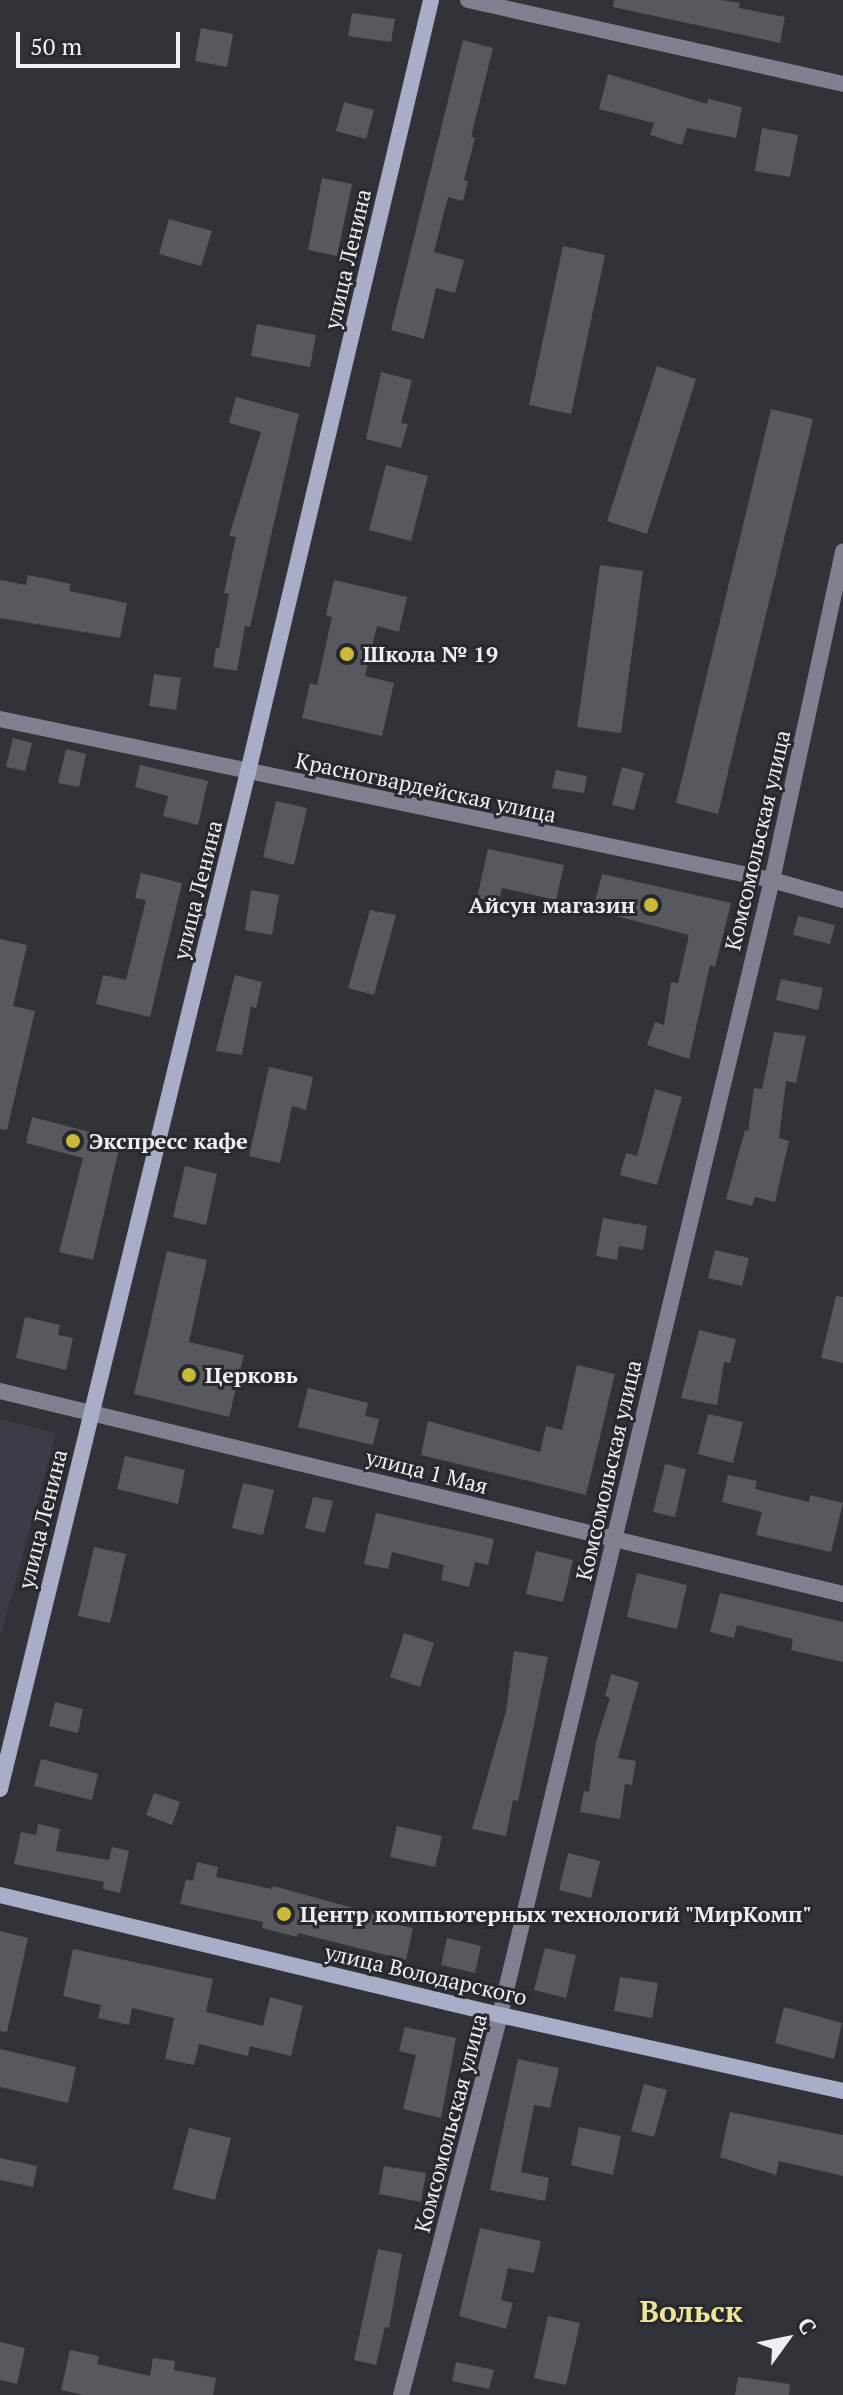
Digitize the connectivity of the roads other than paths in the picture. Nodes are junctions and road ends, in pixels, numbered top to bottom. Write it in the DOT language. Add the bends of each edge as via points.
graph roads {
  1 [pos="431,0"];
  2 [pos="468,0"];
  3 [pos="843,84"];
  4 [pos="843,552"];
  5 [pos="0,719"];
  6 [pos="248,772"];
  7 [pos="772,880"];
  8 [pos="843,900"];
  9 [pos="0,1391"];
  10 [pos="91,1411"];
  11 [pos="614,1540"];
  12 [pos="843,1594"];
  13 [pos="0,1789"];
  14 [pos="0,1895"];
  15 [pos="500,2015"];
  16 [pos="843,2091"];
  17 [pos="401,2395"];
  1 -- 6 [label="street, улица Ленина"];
  2 -- 3 [label="street"];
  4 -- 7 [label="street, Комсомольская улица"];
  5 -- 6 [label="street, Красногвардейская улица"];
  6 -- 7 [label="street, Красногвардейская улица"];
  6 -- 10 [label="street, улица Ленина"];
  7 -- 8 [label="street, Красногвардейская улица"];
  7 -- 11 [label="street, Комсомольская улица"];
  9 -- 10 [label="street, улица 1 Мая"];
  10 -- 11 [label="street, улица 1 Мая"];
  10 -- 13 [label="street, улица Ленина"];
  11 -- 12 [label="street, улица 1 Мая"];
  11 -- 15 [label="street, Комсомольская улица"];
  14 -- 15 [label="street, улица Володарского"];
  15 -- 16 [label="street, улица Володарского"];
  15 -- 17 [label="street, Комсомольская улица"];
}
